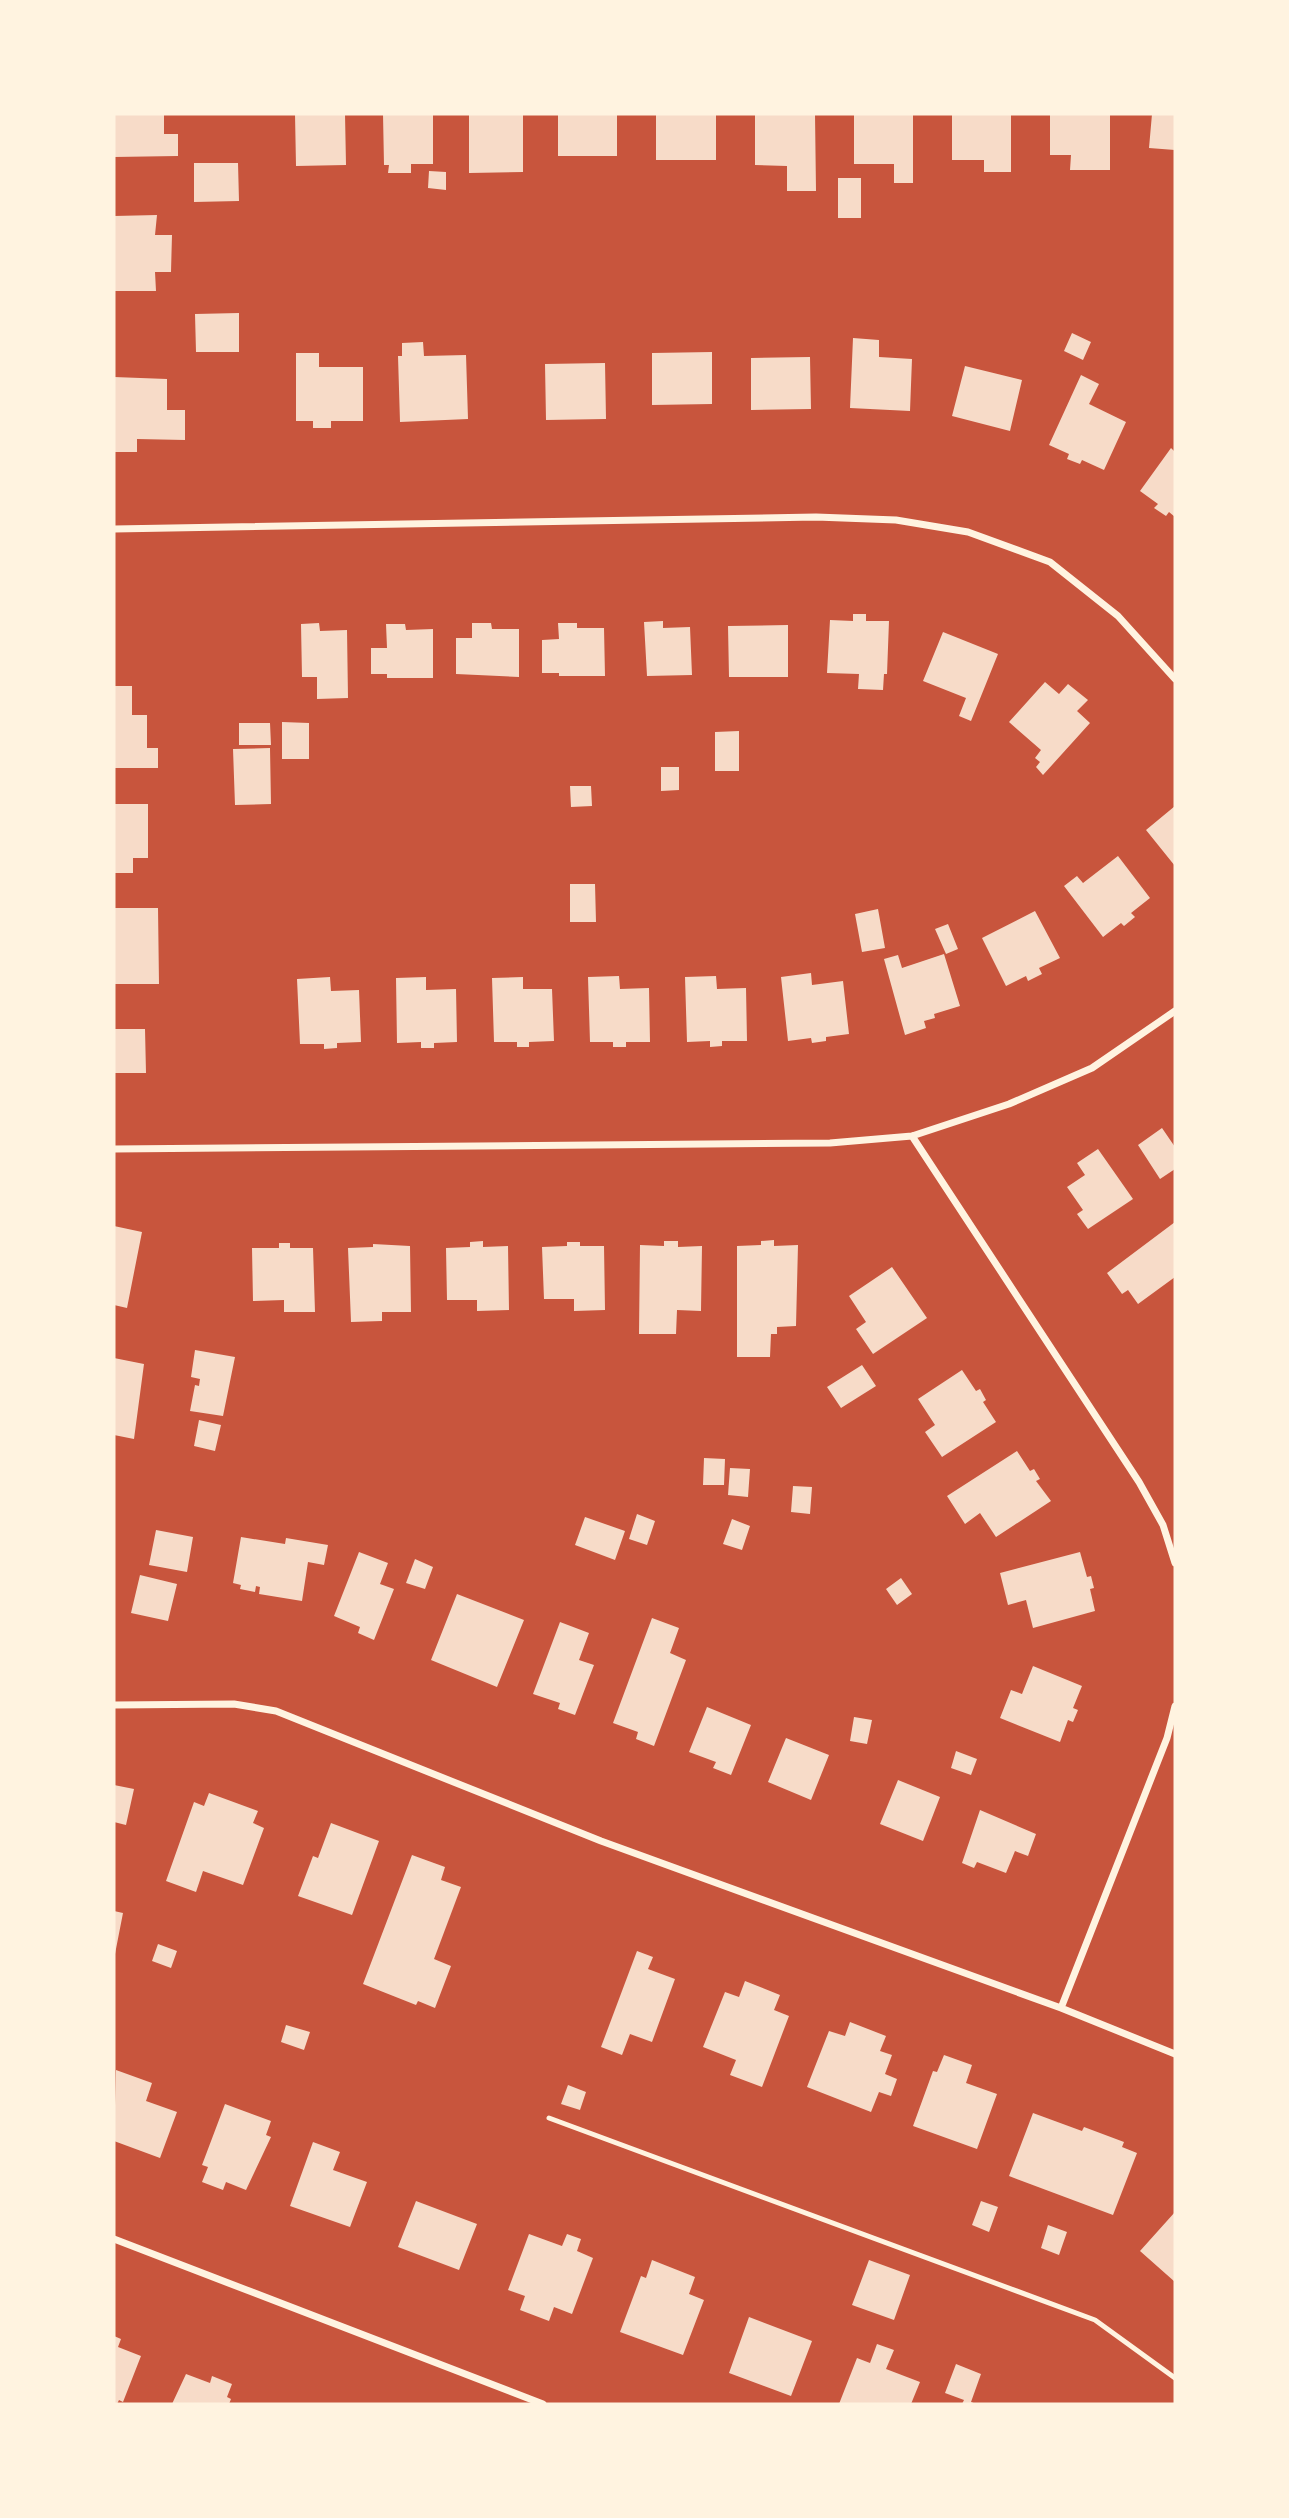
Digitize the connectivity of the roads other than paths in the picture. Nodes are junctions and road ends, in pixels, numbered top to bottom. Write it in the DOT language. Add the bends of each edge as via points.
graph roads {
  1 [pos="114,528"];
  2 [pos="1175,679"];
  3 [pos="1175,1011"];
  4 [pos="912,1136"];
  5 [pos="114,1149"];
  6 [pos="1175,1563"];
  7 [pos="114,1705"];
  8 [pos="1175,1706"];
  9 [pos="1062,2007"];
  10 [pos="1175,2054"];
  11 [pos="549,2118"];
  12 [pos="114,2239"];
  13 [pos="1175,2378"];
  14 [pos="543,2404"];
  1 -- 2 [label="street" via="816,517 896,520 968,533 1050,562 1118,615"];
  3 -- 4 [label="street" via="1092,1068 1009,1104"];
  4 -- 5 [label="street" via="803,1144"];
  4 -- 6 [label="street" via="1139,1482 1163,1525"];
  7 -- 9 [label="street" via="234,1704 276,1711 601,1841"];
  8 -- 9 [label="street" via="1167,1738"];
  9 -- 10 [label="street"];
  11 -- 13 [label="lane" via="1094,2320"];
  12 -- 14 [label="street"];
}
